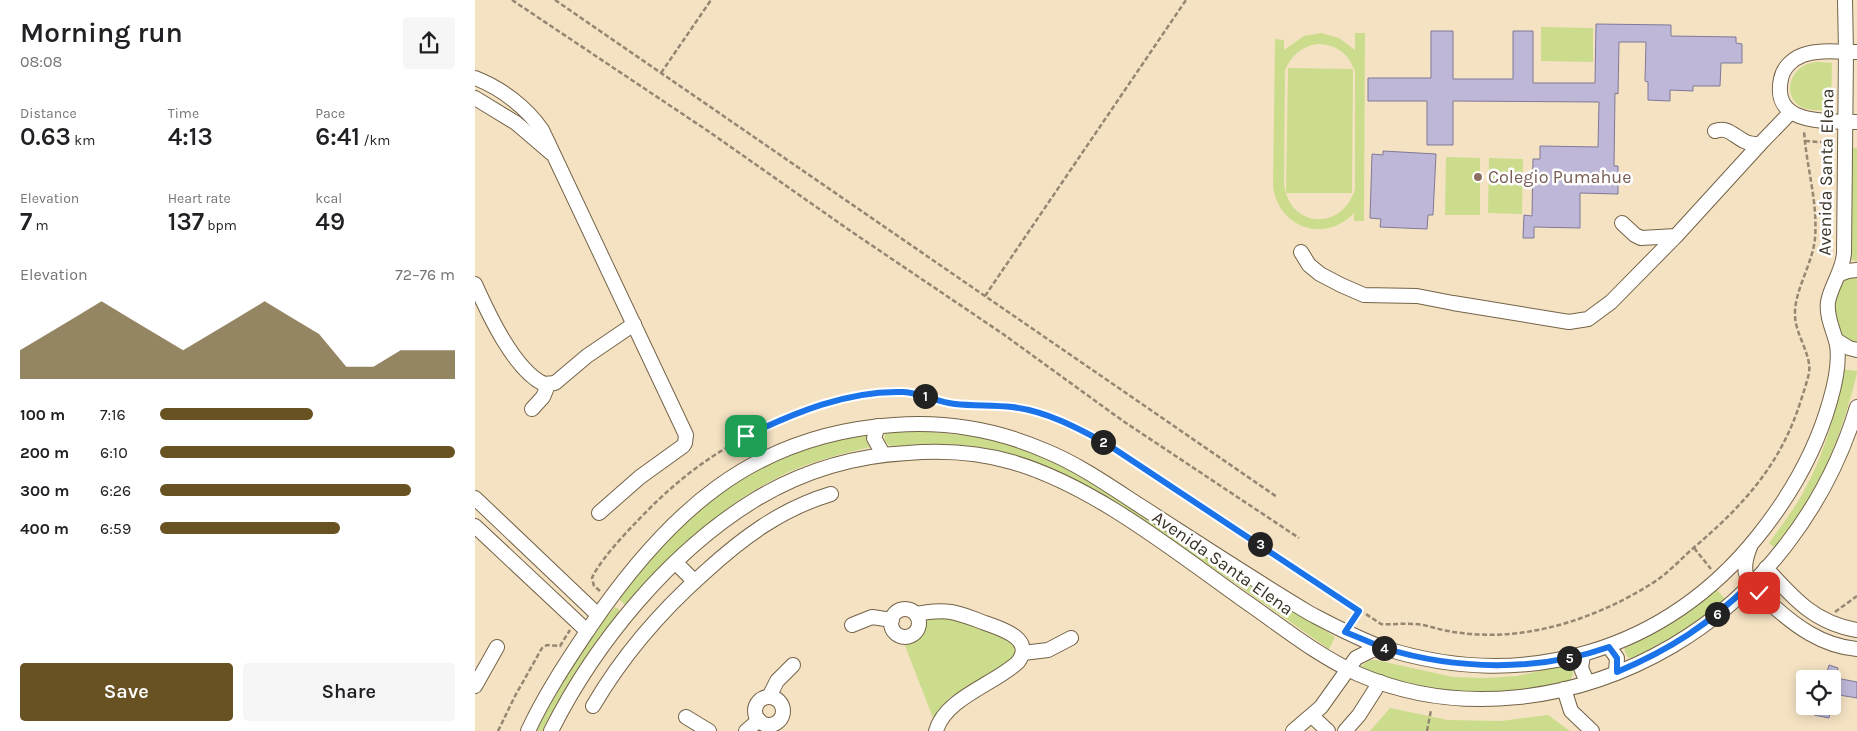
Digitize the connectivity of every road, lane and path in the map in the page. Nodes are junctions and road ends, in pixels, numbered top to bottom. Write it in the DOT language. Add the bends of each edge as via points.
graph roads {
  1 [pos="512,0"];
  2 [pos="555,0"];
  3 [pos="711,0"];
  4 [pos="1186,0"];
  5 [pos="1847,1"];
  6 [pos="1851,52"];
  7 [pos="660,73"];
  8 [pos="475,78"];
  9 [pos="475,98"];
  10 [pos="1791,112"];
  11 [pos="1803,118"];
  12 [pos="1851,121"];
  13 [pos="1715,131"];
  14 [pos="1805,141"];
  15 [pos="1833,143"];
  16 [pos="1760,144"];
  17 [pos="555,156"];
  18 [pos="1622,223"];
  19 [pos="1676,236"];
  20 [pos="1301,252"];
  21 [pos="1857,270"];
  22 [pos="1840,274"];
  23 [pos="475,286"];
  24 [pos="985,296"];
  25 [pos="634,324"];
  26 [pos="1836,340"];
  27 [pos="1857,350"];
  28 [pos="548,385"];
  29 [pos="1857,407"];
  30 [pos="532,409"];
  31 [pos="877,426"];
  32 [pos="883,454"];
  33 [pos="831,494"];
  34 [pos="475,498"];
  35 [pos="1277,498"];
  36 [pos="599,513"];
  37 [pos="475,526"];
  38 [pos="1299,538"];
  39 [pos="1751,545"];
  40 [pos="1694,548"];
  41 [pos="676,563"];
  42 [pos="1766,568"];
  43 [pos="1711,569"];
  44 [pos="694,582"];
  45 [pos="1750,584"];
  46 [pos="598,590"];
  47 [pos="1857,596"];
  48 [pos="1359,611"];
  49 [pos="916,614"];
  50 [pos="598,615"];
  51 [pos="1830,616"];
  52 [pos="891,620"];
  53 [pos="852,625"];
  54 [pos="1857,630"];
  55 [pos="587,631"];
  56 [pos="1345,632"];
  57 [pos="1071,638"];
  58 [pos="560,646"];
  59 [pos="497,647"];
  60 [pos="1382,647"];
  61 [pos="1609,647"];
  62 [pos="1857,649"];
  63 [pos="1023,652"];
  64 [pos="1583,655"];
  65 [pos="793,665"];
  66 [pos="1348,669"];
  67 [pos="1617,672"];
  68 [pos="1380,682"];
  69 [pos="1587,682"];
  70 [pos="475,686"];
  71 [pos="1564,689"];
  72 [pos="769,697"];
  73 [pos="593,706"];
  74 [pos="1431,710"];
  75 [pos="686,716"];
  76 [pos="1312,716"];
  77 [pos="759,720"];
  78 [pos="498,731"];
  79 [pos="528,731"];
  80 [pos="551,731"];
  81 [pos="709,731"];
  82 [pos="746,731"];
  83 [pos="937,731"];
  84 [pos="1293,731"];
  85 [pos="1328,731"];
  86 [pos="1345,731"];
  87 [pos="1427,731"];
  88 [pos="1592,731"];
  1 -- 38 [label="path" via="1003,334 1123,421"];
  2 -- 7 [label="path"];
  3 -- 7 [label="path"];
  4 -- 24 [label="path"];
  5 -- 6 [label="street, Avenida Santa Elena"];
  6 -- 10 [label="street" via="1804,54 1791,62 1782,75 1780,88 1782,100"];
  6 -- 12 [label="street, Avenida Santa Elena"];
  7 -- 24 [label="path"];
  8 -- 17 [label="street" via="493,86 537,122"];
  9 -- 17 [label="street" via="516,123"];
  10 -- 11 [label="street"];
  10 -- 16 [label="street"];
  11 -- 12 [label="street"];
  11 -- 14 [label="path"];
  12 -- 22 [label="street, Avenida Santa Elena"];
  13 -- 16 [label="street" via="1726,129 1745,142"];
  14 -- 15 [label="path"];
  14 -- 40 [label="path" via="1815,237 1795,314 1809,364 1808,378 1787,436 1762,479 1739,507"];
  16 -- 19 [label="street"];
  17 -- 25 [label="street"];
  18 -- 19 [label="street" via="1641,238"];
  19 -- 20 [label="street" via="1611,302 1588,319 1569,322 1417,296 1365,295 1320,274"];
  21 -- 22 [label="street"];
  22 -- 26 [label="street, Avenida Santa Elena" via="1828,306"];
  23 -- 28 [label="street" via="512,353 530,374"];
  24 -- 35 [label="path"];
  25 -- 28 [label="street"];
  25 -- 36 [label="street" via="686,439 683,446 640,477"];
  26 -- 27 [label="street"];
  26 -- 39 [label="street, Avenida Santa Elena" via="1836,376 1817,439 1785,499"];
  28 -- 30 [label="street"];
  29 -- 42 [label="street, Avenida Santa Elena" via="1844,447 1823,491 1797,532"];
  31 -- 32 [label="street" via="874,438"];
  31 -- 50 [label="street, Avenida Santa Elena" via="805,441 768,456 723,483 660,538"];
  31 -- 56 [label="street, Avenida Santa Elena" via="964,427 999,434 1045,450 1094,476 1298,606"];
  32 -- 41 [label="street, Avenida Santa Elena" via="816,470 768,492 723,522"];
  32 -- 66 [label="street, Avenida Santa Elena" via="932,452 988,457 1062,481 1127,519 1318,652"];
  33 -- 44 [label="street" via="795,506 765,524 734,546"];
  34 -- 50 [label="street"];
  37 -- 55 [label="street"];
  39 -- 45 [label="street" via="1745,568"];
  39 -- 61 [label="street, Avenida Santa Elena" via="1693,600"];
  40 -- 43 [label="path"];
  40 -- 48 [label="path" via="1654,582 1622,600 1585,616 1532,632 1471,634 1413,624 1381,624"];
  41 -- 44 [label="street"];
  41 -- 80 [label="street, Avenida Santa Elena" via="611,634 582,675"];
  42 -- 45 [label="street, Avenida Santa Elena"];
  42 -- 54 [label="street" via="1810,612 1829,623"];
  44 -- 73 [label="street" via="637,640"];
  45 -- 62 [label="street" via="1808,633 1830,644"];
  45 -- 67 [label="street, Avenida Santa Elena" via="1715,616 1681,640"];
  46 -- 48 [label="path" via="592,578 613,548 668,491 717,453 762,428 841,399 902,392 952,404 1028,410 1073,426 1126,456"];
  47 -- 51 [label="path"];
  48 -- 56 [label="path"];
  49 -- 52 [label="street" via="910,609 902,609"];
  49 -- 52 [label="street" via="919,626 906,636 895,632"];
  49 -- 63 [label="street" via="951,612 979,620 1013,635"];
  50 -- 55 [label="street, Avenida Santa Elena"];
  52 -- 53 [label="street" via="872,617"];
  55 -- 79 [label="street, Avenida Santa Elena"];
  56 -- 60 [label="street, Avenida Santa Elena"];
  57 -- 63 [label="street" via="1048,650"];
  58 -- 78 [label="path" via="547,645 543,648"];
  59 -- 70 [label="street"];
  60 -- 64 [label="street, Avenida Santa Elena" via="1431,659 1487,664 1526,663"];
  60 -- 66 [label="street" via="1356,658"];
  61 -- 64 [label="street, Avenida Santa Elena"];
  61 -- 67 [label="street" via="1617,658"];
  63 -- 83 [label="street" via="1015,665 954,706 940,721"];
  64 -- 69 [label="street" via="1581,668"];
  65 -- 72 [label="street" via="777,681"];
  66 -- 68 [label="street, Avenida Santa Elena"];
  66 -- 76 [label="street"];
  67 -- 69 [label="street, Avenida Santa Elena"];
  68 -- 71 [label="street, Avenida Santa Elena" via="1425,694 1470,699 1521,697"];
  68 -- 86 [label="street"];
  69 -- 71 [label="street, Avenida Santa Elena"];
  71 -- 88 [label="street" via="1571,710"];
  72 -- 77 [label="street" via="758,703 755,712"];
  72 -- 77 [label="street" via="781,702 783,714 771,724"];
  74 -- 87 [label="path"];
  75 -- 81 [label="street"];
  76 -- 84 [label="street"];
  76 -- 85 [label="street"];
  77 -- 82 [label="street"];
}
